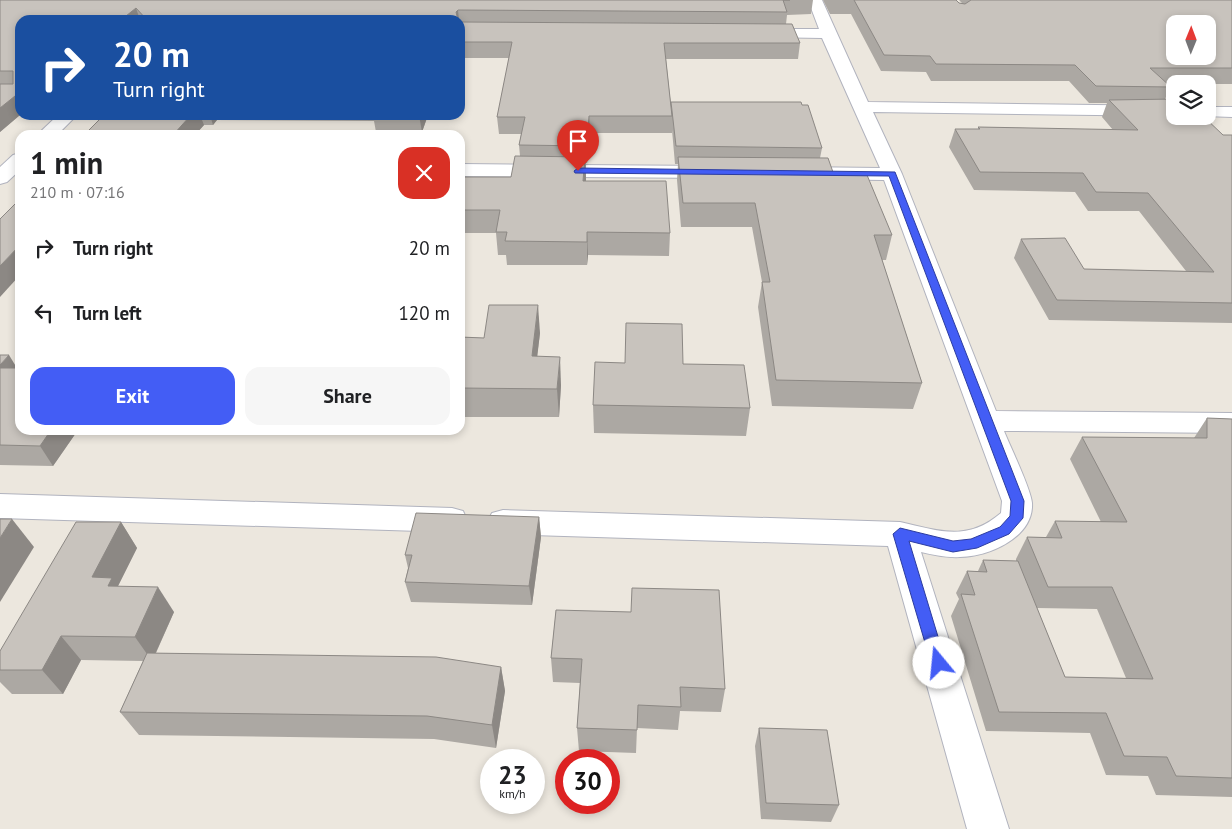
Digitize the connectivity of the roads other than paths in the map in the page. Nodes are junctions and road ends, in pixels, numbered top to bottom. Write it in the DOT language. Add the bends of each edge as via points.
graph roads {
  1 [pos="815,0"];
  2 [pos="748,33"];
  3 [pos="828,34"];
  4 [pos="862,107"];
  5 [pos="1166,111"];
  6 [pos="1216,112"];
  7 [pos="1232,112"];
  8 [pos="62,120"];
  9 [pos="52,130"];
  10 [pos="465,170"];
  11 [pos="735,172"];
  12 [pos="774,173"];
  13 [pos="892,174"];
  14 [pos="987,421"];
  15 [pos="1232,424"];
  16 [pos="0,506"];
  17 [pos="900,534"];
  18 [pos="988,829"];
  1 -- 3 [label="street"];
  2 -- 3 [label="street"];
  3 -- 4 [label="street"];
  4 -- 5 [label="street"];
  4 -- 13 [label="street"];
  6 -- 7 [label="street"];
  8 -- 9 [label="street"];
  10 -- 11 [label="street"];
  12 -- 13 [label="street"];
  13 -- 14 [label="street"];
  14 -- 15 [label="street"];
  14 -- 17 [label="street" via="1017,501 1016,518 1004,530 972,544 953,546"];
  16 -- 17 [label="street"];
  17 -- 18 [label="street"];
}
